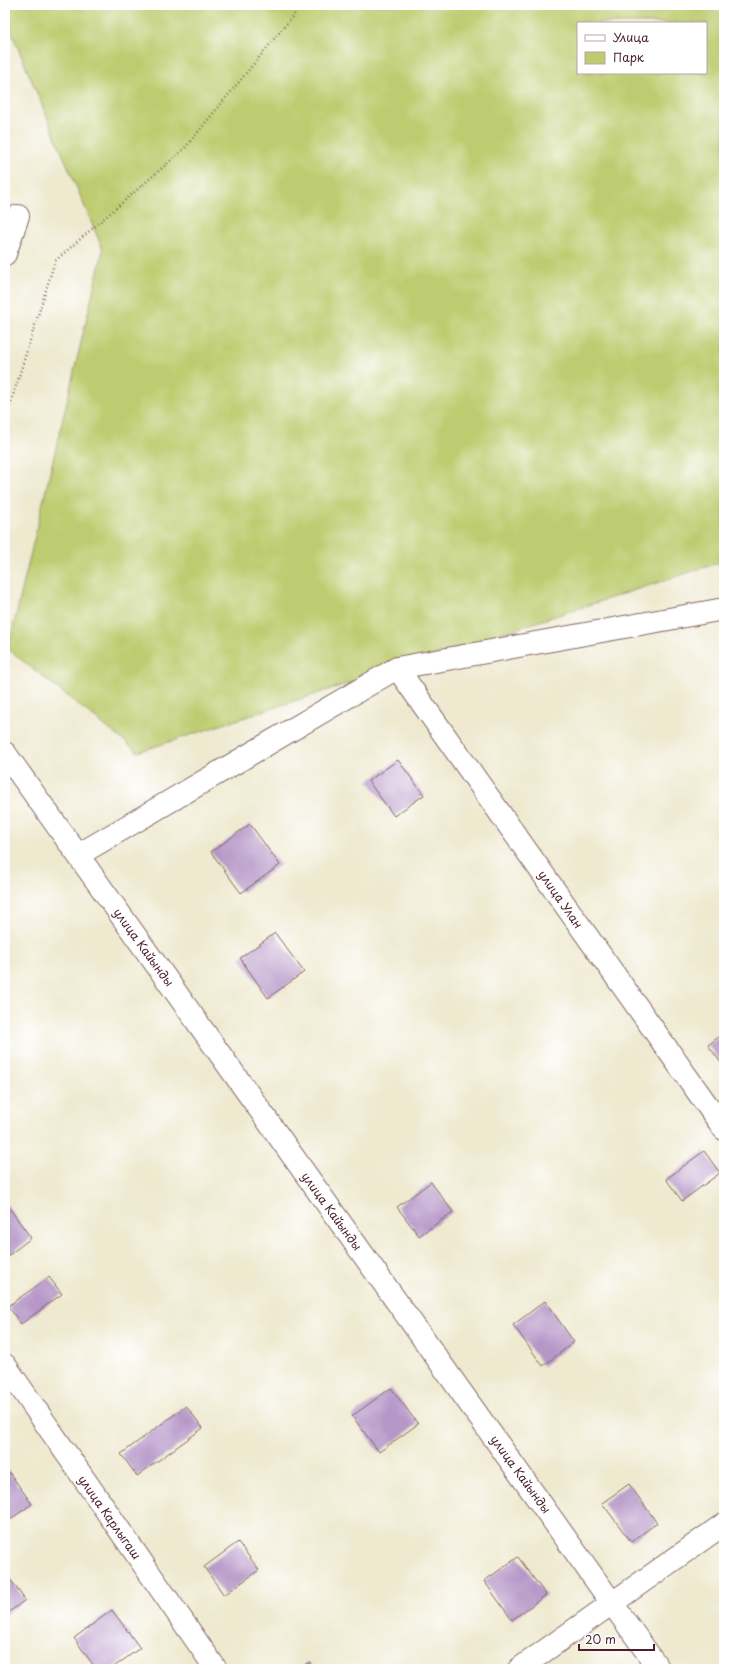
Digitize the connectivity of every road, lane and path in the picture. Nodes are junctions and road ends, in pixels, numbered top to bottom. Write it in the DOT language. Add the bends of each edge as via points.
graph roads {
  1 [pos="302,5"];
  2 [pos="18,216"];
  3 [pos="5,254"];
  4 [pos="5,421"];
  5 [pos="724,609"];
  6 [pos="397,668"];
  7 [pos="5,754"];
  8 [pos="78,855"];
  9 [pos="724,1129"];
  10 [pos="5,1365"];
  11 [pos="724,1524"];
  12 [pos="613,1603"];
  13 [pos="216,1669"];
  14 [pos="520,1669"];
  15 [pos="659,1669"];
  1 -- 4 [label="path" via="184,149 55,262"];
  2 -- 3 [label="street"];
  5 -- 6 [label="street"];
  6 -- 8 [label="street"];
  6 -- 9 [label="street, улица Улан"];
  7 -- 8 [label="street, улица Кайынды"];
  8 -- 12 [label="street, улица Кайынды"];
  10 -- 13 [label="street, улица Карлыгаш"];
  11 -- 12 [label="street"];
  12 -- 14 [label="street"];
  12 -- 15 [label="street, улица Кайынды"];
}
